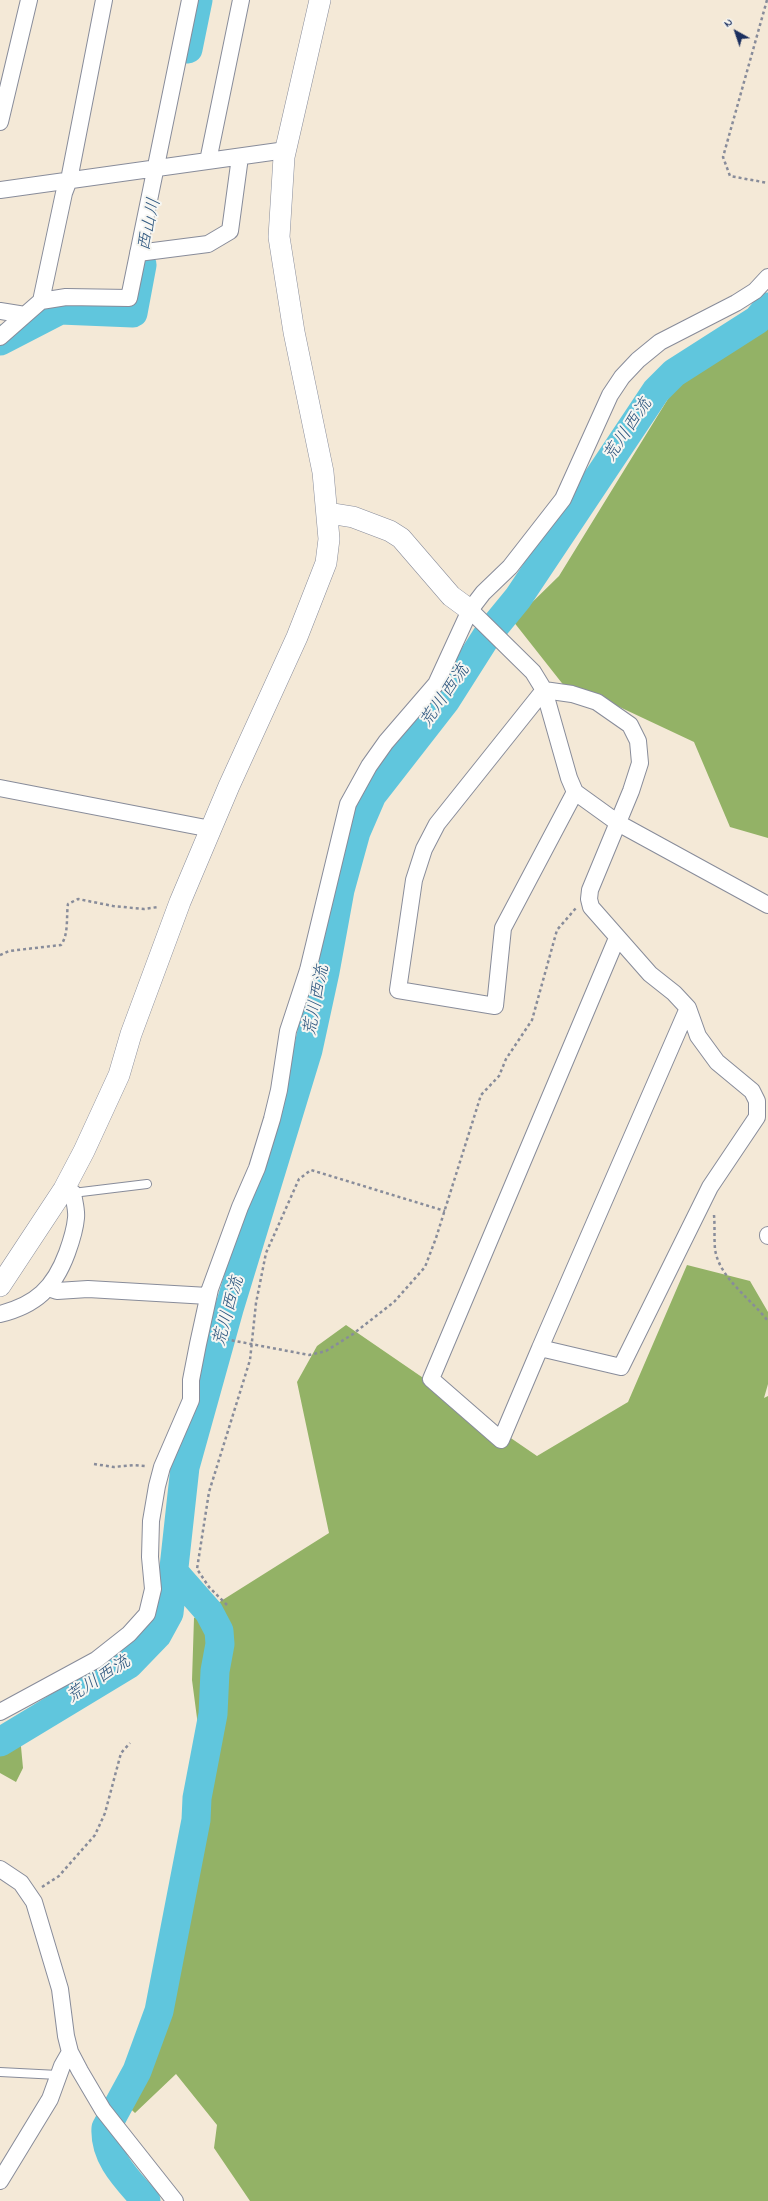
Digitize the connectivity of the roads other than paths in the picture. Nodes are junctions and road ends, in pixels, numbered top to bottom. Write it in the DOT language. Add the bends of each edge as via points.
graph roads {
  1 [pos="29,0"];
  2 [pos="104,0"];
  3 [pos="190,0"];
  4 [pos="241,0"];
  5 [pos="320,0"];
  6 [pos="0,122"];
  7 [pos="286,150"];
  8 [pos="240,157"];
  9 [pos="208,161"];
  10 [pos="156,169"];
  11 [pos="68,180"];
  12 [pos="0,190"];
  13 [pos="138,253"];
  14 [pos="768,277"];
  15 [pos="41,301"];
  16 [pos="0,311"];
  17 [pos="25,315"];
  18 [pos="0,337"];
  19 [pos="328,513"];
  20 [pos="472,611"];
  21 [pos="544,690"];
  22 [pos="0,788"];
  23 [pos="575,792"];
  24 [pos="618,823"];
  25 [pos="211,829"];
  26 [pos="768,905"];
  27 [pos="617,938"];
  28 [pos="688,1008"];
  29 [pos="146,1184"];
  30 [pos="68,1191"];
  31 [pos="0,1286"];
  32 [pos="48,1288"];
  33 [pos="208,1296"];
  34 [pos="0,1314"];
  35 [pos="540,1348"];
  36 [pos="0,1712"];
  37 [pos="0,1869"];
  38 [pos="70,2052"];
  39 [pos="0,2072"];
  40 [pos="58,2075"];
  41 [pos="0,2181"];
  42 [pos="175,2201"];
  1 -- 6 [label="street"];
  2 -- 11 [label="street"];
  3 -- 10 [label="street"];
  4 -- 9 [label="street"];
  5 -- 7 [label="street"];
  7 -- 8 [label="street"];
  7 -- 19 [label="street" via="279,237 281,259 323,472"];
  8 -- 9 [label="street"];
  8 -- 13 [label="street" via="230,231 208,244"];
  9 -- 10 [label="street"];
  10 -- 11 [label="street"];
  10 -- 13 [label="street"];
  11 -- 12 [label="street"];
  11 -- 15 [label="street"];
  13 -- 15 [label="street" via="129,298 66,297"];
  14 -- 20 [label="street" via="755,291 736,303 660,342 622,377 597,422 563,499 524,549 483,593"];
  15 -- 17 [label="street"];
  16 -- 17 [label="street"];
  17 -- 18 [label="street"];
  19 -- 20 [label="street" via="353,517 390,531 400,538 451,596"];
  19 -- 25 [label="street" via="326,563 317,589 298,637"];
  20 -- 21 [label="street" via="533,672"];
  20 -- 33 [label="street" via="436,684 386,742 348,804 308,970 288,1030 272,1119 257,1168"];
  21 -- 23 [label="street"];
  21 -- 23 [label="street" via="437,824 424,848 414,880 398,990 495,1006 503,928"];
  21 -- 24 [label="street" via="572,694 597,702 630,725 638,741 640,763"];
  22 -- 25 [label="street"];
  23 -- 24 [label="street"];
  24 -- 26 [label="street"];
  24 -- 27 [label="street" via="590,890 589,899 591,907"];
  25 -- 30 [label="street" via="131,1034 119,1075"];
  27 -- 28 [label="street" via="650,974"];
  27 -- 35 [label="street" via="431,1379 501,1440"];
  28 -- 35 [label="street"];
  28 -- 35 [label="street" via="698,1036 717,1062 752,1091 756,1101 757,1117 710,1187 621,1367"];
  29 -- 30 [label="lane"];
  30 -- 31 [label="street"];
  30 -- 32 [label="street" via="76,1217 63,1264"];
  32 -- 33 [label="street" via="57,1291 88,1289"];
  32 -- 34 [label="street" via="39,1297 19,1309"];
  33 -- 36 [label="street" via="192,1373 191,1400 162,1467 151,1521 150,1557 153,1589 147,1614 129,1634 96,1660"];
  37 -- 38 [label="street" via="28,1891 34,1902 60,1989"];
  38 -- 40 [label="street"];
  38 -- 42 [label="street" via="103,2110"];
  39 -- 40 [label="lane"];
  40 -- 41 [label="street" via="50,2099"];
}
